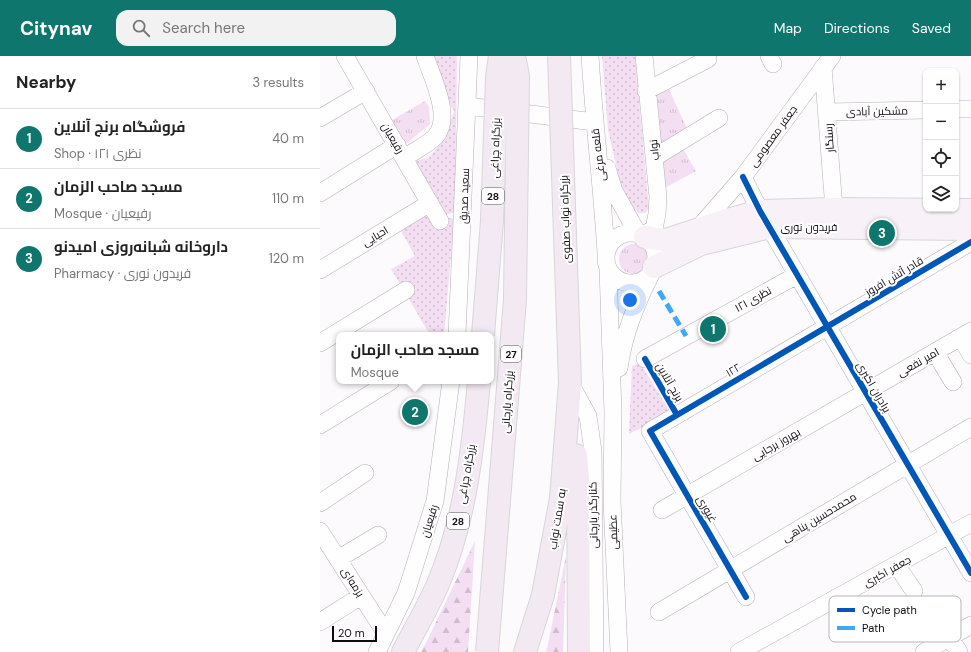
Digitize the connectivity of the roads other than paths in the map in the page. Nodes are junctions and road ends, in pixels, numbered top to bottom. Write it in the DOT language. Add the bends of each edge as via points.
graph roads {
  1 [pos="345,56"];
  2 [pos="425,56"];
  3 [pos="469,56"];
  4 [pos="500,56"];
  5 [pos="514,56"];
  6 [pos="560,56"];
  7 [pos="590,56"];
  8 [pos="644,56"];
  9 [pos="708,59"];
  10 [pos="827,61"];
  11 [pos="366,91"];
  12 [pos="646,91"];
  13 [pos="468,106"];
  14 [pos="959,109"];
  15 [pos="971,109"];
  16 [pos="923,110"];
  17 [pos="828,112"];
  18 [pos="320,118"];
  19 [pos="719,118"];
  20 [pos="594,122"];
  21 [pos="400,152"];
  22 [pos="655,157"];
  23 [pos="743,177"];
  24 [pos="320,193"];
  25 [pos="430,203"];
  26 [pos="971,210"];
  27 [pos="834,218"];
  28 [pos="765,219"];
  29 [pos="440,221"];
  30 [pos="971,229"];
  31 [pos="696,231"];
  32 [pos="641,235"];
  33 [pos="971,242"];
  34 [pos="607,261"];
  35 [pos="654,267"];
  36 [pos="320,270"];
  37 [pos="797,275"];
  38 [pos="406,290"];
  39 [pos="827,327"];
  40 [pos="338,332"];
  41 [pos="457,332"];
  42 [pos="484,332"];
  43 [pos="336,333"];
  44 [pos="966,334"];
  45 [pos="320,343"];
  46 [pos="934,352"];
  47 [pos="971,355"];
  48 [pos="645,359"];
  49 [pos="953,382"];
  50 [pos="570,383"];
  51 [pos="386,384"];
  52 [pos="452,384"];
  53 [pos="479,384"];
  54 [pos="865,392"];
  55 [pos="613,412"];
  56 [pos="320,424"];
  57 [pos="971,427"];
  58 [pos="650,431"];
  59 [pos="908,465"];
  60 [pos="365,473"];
  61 [pos="687,495"];
  62 [pos="320,503"];
  63 [pos="662,510"];
  64 [pos="971,523"];
  65 [pos="378,535"];
  66 [pos="950,536"];
  67 [pos="322,540"];
  68 [pos="338,559"];
  69 [pos="898,566"];
  70 [pos="730,570"];
  71 [pos="971,573"];
  72 [pos="914,591"];
  73 [pos="361,596"];
  74 [pos="843,596"];
  75 [pos="746,597"];
  76 [pos="829,603"];
  77 [pos="659,612"];
  78 [pos="320,622"];
  79 [pos="971,625"];
  80 [pos="961,631"];
  81 [pos="386,634"];
  82 [pos="941,642"];
  83 [pos="953,642"];
  84 [pos="376,652"];
  85 [pos="404,652"];
  86 [pos="487,652"];
  87 [pos="525,652"];
  88 [pos="579,652"];
  89 [pos="595,652"];
  90 [pos="618,652"];
  91 [pos="739,652"];
  92 [pos="924,652"];
  93 [pos="959,652"];
  1 -- 11 [label="street, رفیعیان"];
  2 -- 21 [label="street" via="441,106 441,129 435,137"];
  3 -- 13 [label="street, سعید صدیق"];
  4 -- 42 [label="highway, بزرگراه چراغی / 28, bridge"];
  5 -- 86 [label="highway, بزرگراه یارجانی / 27, bridge" via="518,92 515,299"];
  6 -- 50 [label="highway, بزرگراه نواب صفوی, bridge"];
  7 -- 20 [label="street, قلعه مرغی"];
  8 -- 12 [label="street, نواب"];
  9 -- 12 [label="street"];
  10 -- 17 [label="street, رستگار"];
  10 -- 23 [label="street, جعفر معصومی"];
  11 -- 18 [label="street"];
  11 -- 21 [label="street, رفیعیان"];
  12 -- 22 [label="street, نواب"];
  13 -- 20 [label="street"];
  13 -- 41 [label="street, سعید صدیق"];
  14 -- 15 [label="street"];
  16 -- 17 [label="street, مشکین آبادی"];
  17 -- 27 [label="street, رستگار"];
  19 -- 22 [label="street"];
  20 -- 32 [label="street" via="614,192"];
  20 -- 34 [label="street, قلعه مرغی"];
  21 -- 24 [label="street"];
  21 -- 25 [label="street, رفیعیان"];
  22 -- 32 [label="street, نواب" via="657,214 654,229"];
  23 -- 28 [label="street, برادران اکبری"];
  23 -- 31 [label="street, جعفر معصومی"];
  25 -- 29 [label="street, رفیعیان"];
  25 -- 36 [label="street, احیایی"];
  26 -- 27 [label="main road, فریدون نوری"];
  27 -- 28 [label="main road, فریدون نوری"];
  27 -- 30 [label="main road, فریدون نوری"];
  28 -- 31 [label="main road, فریدون نوری" via="727,220"];
  28 -- 35 [label="main road, فریدون نوری" via="701,244"];
  28 -- 37 [label="street, برادران اکبری"];
  31 -- 32 [label="main road, فریدون نوری" via="666,240"];
  32 -- 34 [label="street" via="629,233 614,239 608,245"];
  32 -- 35 [label="street" via="655,250"];
  33 -- 39 [label="street, قادر آتش افروز"];
  34 -- 35 [label="street" via="620,281 628,283 644,280"];
  34 -- 55 [label="street, قلعه مرغی"];
  35 -- 55 [label="street" via="626,332"];
  37 -- 39 [label="street, برادران اکبری"];
  37 -- 48 [label="street, نظری ۱۲۱"];
  38 -- 40 [label="street"];
  39 -- 54 [label="street, برادران اکبری"];
  39 -- 58 [label="street, ۱۲۲"];
  43 -- 45 [label="street"];
  44 -- 46 [label="street, امیر نفعی"];
  44 -- 47 [label="street"];
  46 -- 49 [label="street"];
  46 -- 54 [label="street, امیر نفعی"];
  50 -- 87 [label="highway, به سمت نواب" via="561,498 543,595"];
  50 -- 88 [label="highway" via="578,478"];
  50 -- 89 [label="street, کنارگذر یارجانی" via="588,416 593,451"];
  51 -- 56 [label="street"];
  52 -- 81 [label="street, رفیعیان" via="435,501 406,594"];
  53 -- 85 [label="highway, بزرگراه چراغی / 28" via="466,485 453,540 438,583"];
  54 -- 59 [label="street, برادران اکبری"];
  54 -- 61 [label="street, بهروز برجایی"];
  55 -- 90 [label="street, عظیمی" via="612,501"];
  57 -- 59 [label="street, محمدحسین پناهی"];
  58 -- 61 [label="street, غیوری"];
  59 -- 66 [label="street, برادران اکبری"];
  59 -- 70 [label="street, محمدحسین پناهی"];
  60 -- 62 [label="street"];
  61 -- 63 [label="street, بهروز برجایی"];
  61 -- 70 [label="street, غیوری"];
  64 -- 66 [label="street, جعفر اکبری"];
  65 -- 68 [label="street"];
  66 -- 69 [label="street, جعفر اکبری"];
  66 -- 71 [label="street, برادران اکبری"];
  67 -- 68 [label="street, بزمه‌ای"];
  68 -- 73 [label="street, بزمه‌ای"];
  69 -- 72 [label="street"];
  69 -- 74 [label="street, جعفر اکبری"];
  70 -- 75 [label="street, غیوری"];
  70 -- 77 [label="street, محمدحسین پناهی"];
  73 -- 78 [label="street"];
  73 -- 81 [label="street, بزمه‌ای"];
  76 -- 91 [label="street, جعفر اکبری"];
  79 -- 80 [label="street"];
  81 -- 84 [label="street, رفیعیان"];
  82 -- 92 [label="street"];
  83 -- 93 [label="street"];
}
